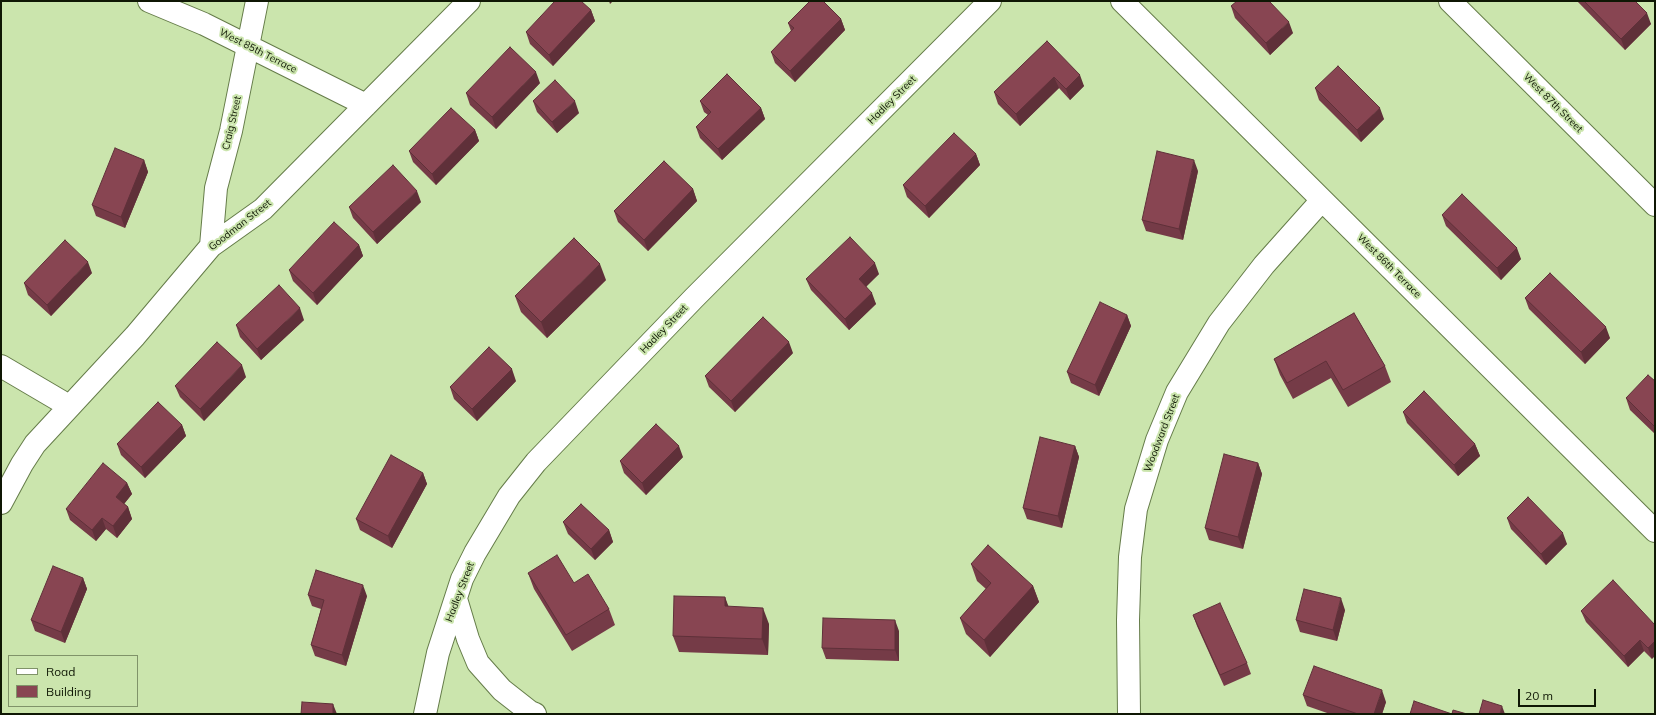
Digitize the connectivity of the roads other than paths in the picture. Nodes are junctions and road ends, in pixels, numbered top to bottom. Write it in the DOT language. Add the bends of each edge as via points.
graph roads {
  1 [pos="149,1"];
  2 [pos="257,1"];
  3 [pos="469,1"];
  4 [pos="990,1"];
  5 [pos="1122,1"];
  6 [pos="1450,1"];
  7 [pos="248,47"];
  8 [pos="366,106"];
  9 [pos="1322,200"];
  10 [pos="1655,205"];
  11 [pos="211,246"];
  12 [pos="1,366"];
  13 [pos="69,406"];
  14 [pos="1,503"];
  15 [pos="1655,530"];
  16 [pos="456,599"];
  17 [pos="425,714"];
  18 [pos="535,714"];
  19 [pos="1129,714"];
  1 -- 7 [label="street, West 85th Terrace" via="204,24"];
  2 -- 7 [label="street, Craig Street"];
  3 -- 8 [label="street, Goodman Street"];
  4 -- 16 [label="street, Hadley Street" via="694,298 536,462 509,496 475,553 462,579"];
  5 -- 9 [label="street, West 86th Terrace"];
  6 -- 10 [label="street, West 87th Street"];
  7 -- 8 [label="street, West 85th Terrace"];
  7 -- 11 [label="street, Craig Street" via="231,131 216,188"];
  8 -- 11 [label="street, Goodman Street" via="263,209"];
  9 -- 15 [label="street, West 86th Terrace"];
  9 -- 19 [label="street, Woodward Street" via="1264,265 1219,323 1178,392 1157,440 1136,509 1130,557"];
  11 -- 13 [label="street, Goodman Street" via="135,336"];
  12 -- 13 [label="street"];
  13 -- 14 [label="street, Goodman Street" via="35,444"];
  16 -- 17 [label="street, Hadley Street" via="438,653"];
  16 -- 18 [label="street" via="478,663 502,690"];
}
